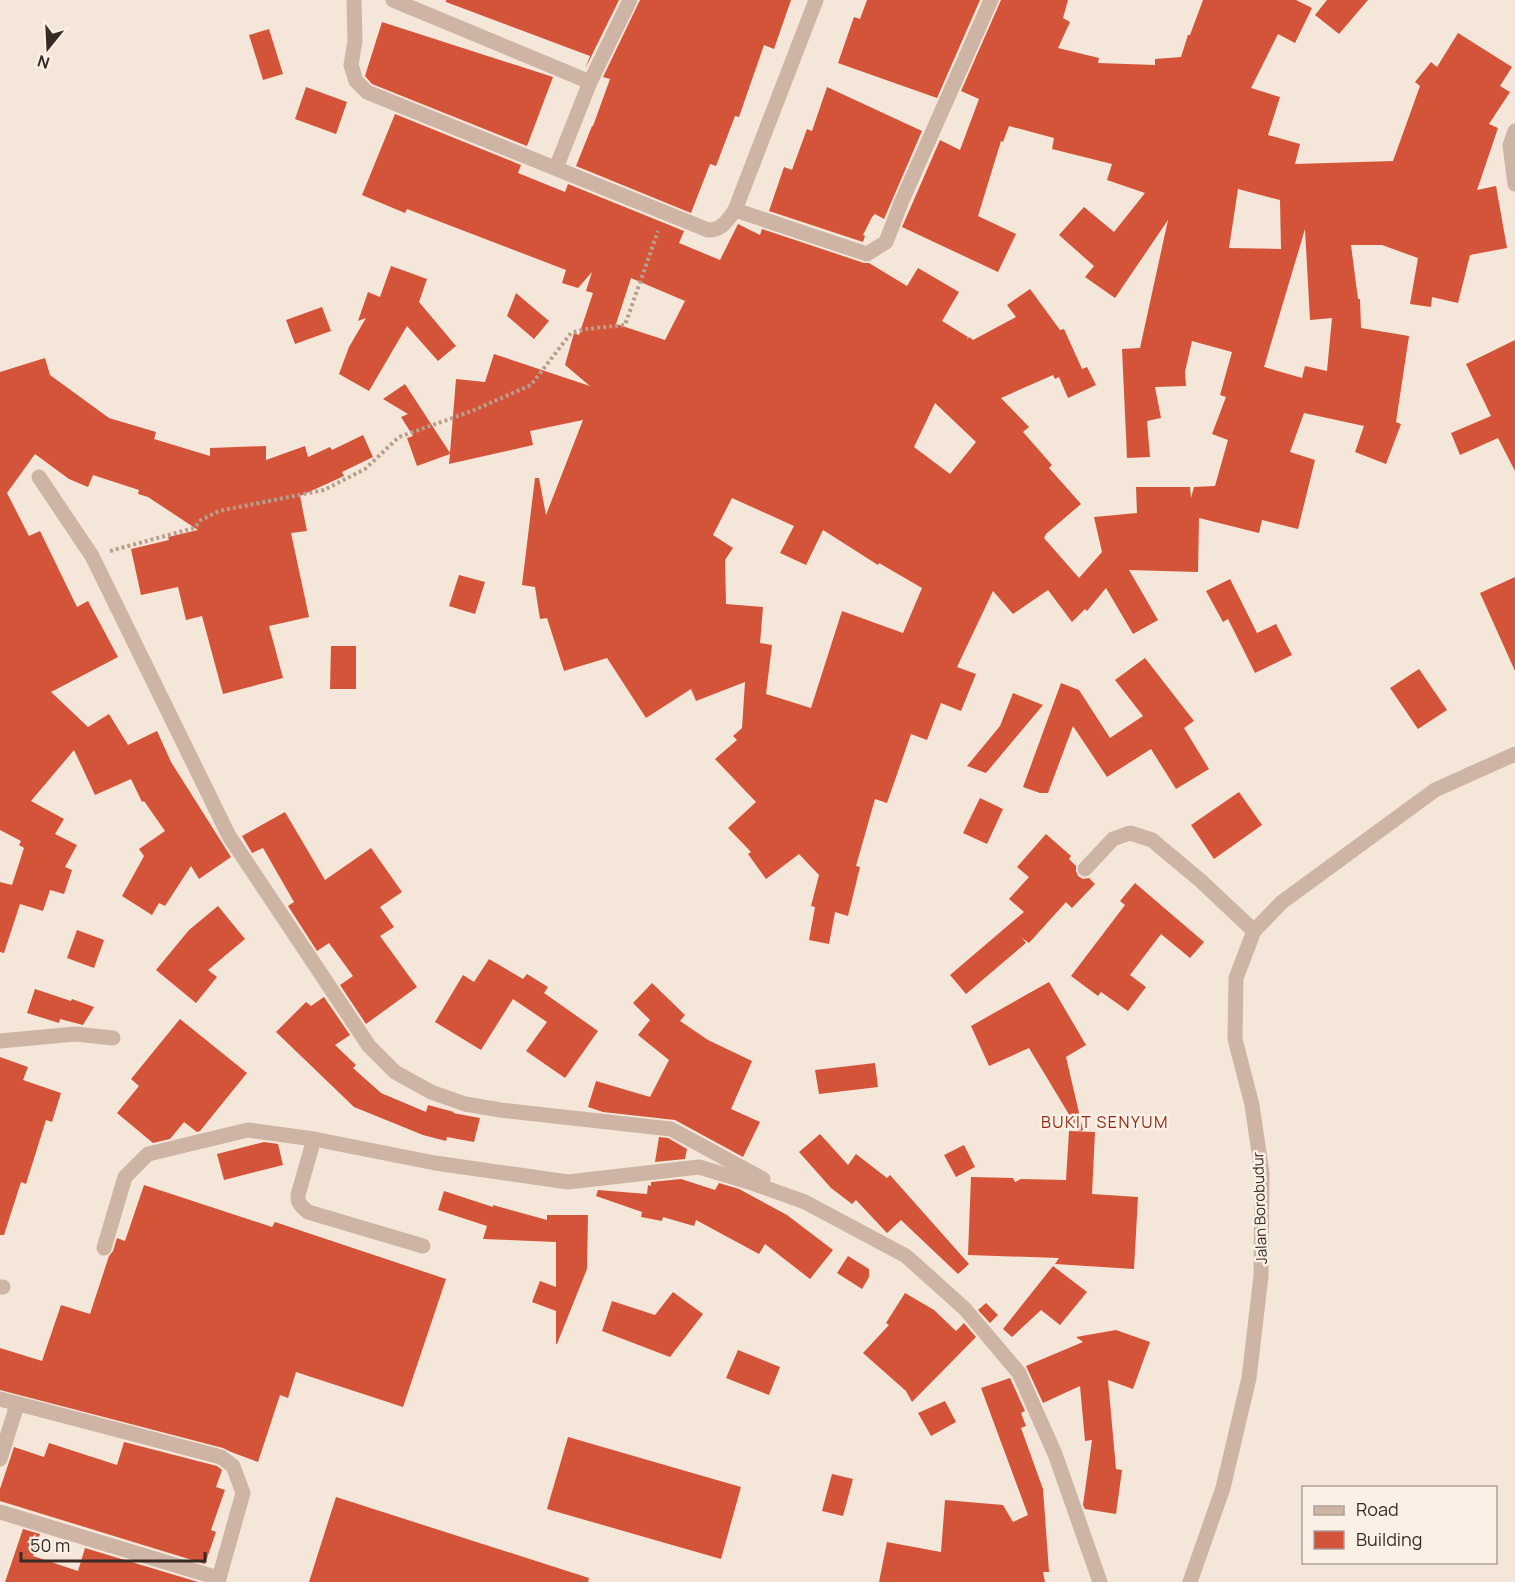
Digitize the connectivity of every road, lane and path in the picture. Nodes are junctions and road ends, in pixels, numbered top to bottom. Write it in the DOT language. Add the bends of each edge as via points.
graph roads {
  1 [pos="354,0"];
  2 [pos="393,0"];
  3 [pos="630,0"];
  4 [pos="816,0"];
  5 [pos="992,0"];
  6 [pos="590,82"];
  7 [pos="1515,131"];
  8 [pos="556,168"];
  9 [pos="1515,184"];
  10 [pos="735,210"];
  11 [pos="664,211"];
  12 [pos="39,477"];
  13 [pos="92,556"];
  14 [pos="1515,754"];
  15 [pos="1085,869"];
  16 [pos="1254,931"];
  17 [pos="113,1038"];
  18 [pos="0,1041"];
  19 [pos="314,1139"];
  20 [pos="805,1202"];
  21 [pos="423,1246"];
  22 [pos="104,1248"];
  23 [pos="0,1399"];
  24 [pos="16,1405"];
  25 [pos="0,1459"];
  26 [pos="0,1512"];
  27 [pos="218,1580"];
  28 [pos="1100,1582"];
  29 [pos="1190,1582"];
  1 -- 8 [label="street" via="351,65 356,81 367,92"];
  2 -- 6 [label="street"];
  3 -- 6 [label="street"];
  4 -- 10 [label="street"];
  5 -- 10 [label="street" via="886,242 867,254"];
  6 -- 8 [label="street"];
  7 -- 9 [label="street" via="1510,145"];
  8 -- 11 [label="street"];
  10 -- 11 [label="street" via="715,230"];
  11 -- 13 [label="path" via="625,326 571,333 531,385 399,437 365,469 324,490 219,511 194,528"];
  12 -- 13 [label="street"];
  13 -- 20 [label="street" via="229,837 369,1046 394,1072 431,1092 465,1104 671,1129"];
  14 -- 16 [label="street, Jalan Borobudur" via="1436,790 1282,902"];
  15 -- 16 [label="street" via="1113,839 1130,832 1152,840"];
  16 -- 29 [label="street, Jalan Borobudur" via="1236,978 1235,1039 1252,1105 1262,1173 1262,1276 1249,1378 1231,1455"];
  17 -- 18 [label="street" via="75,1034"];
  19 -- 20 [label="street" via="435,1163 568,1182 699,1167"];
  19 -- 21 [label="street" via="297,1200 301,1206 308,1212"];
  19 -- 22 [label="street" via="248,1130 148,1154 125,1177"];
  20 -- 28 [label="street" via="906,1256 965,1309 1019,1373 1055,1454"];
  23 -- 24 [label="street"];
  24 -- 25 [label="street"];
  24 -- 27 [label="street" via="220,1457 233,1466 243,1493"];
  26 -- 27 [label="street"];
}
